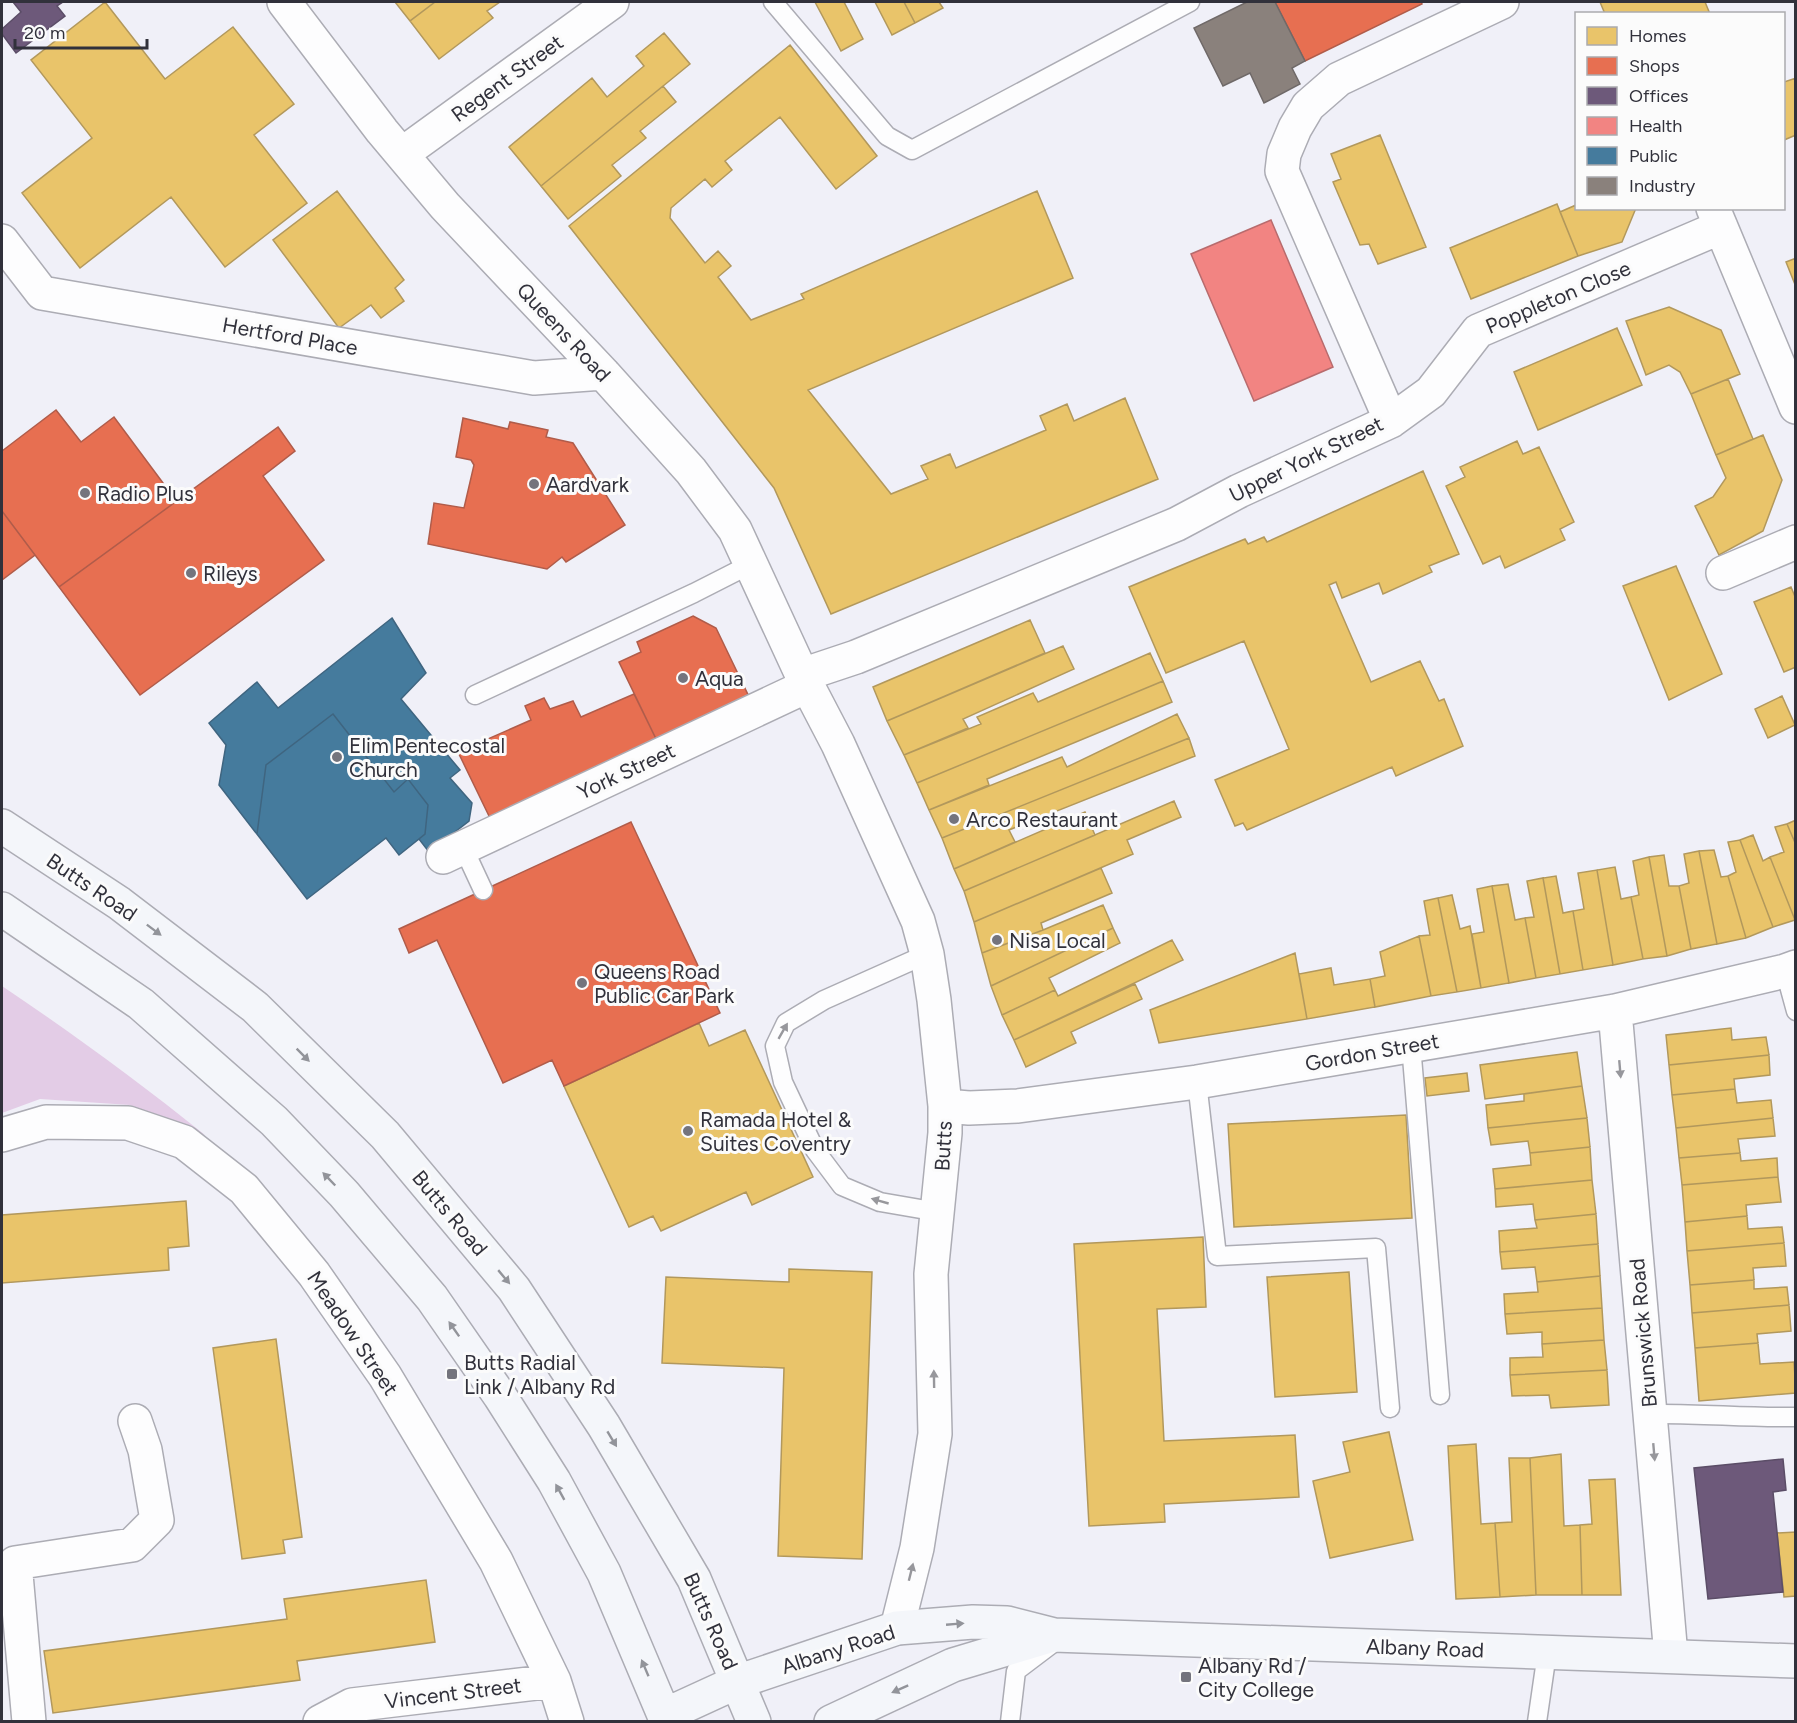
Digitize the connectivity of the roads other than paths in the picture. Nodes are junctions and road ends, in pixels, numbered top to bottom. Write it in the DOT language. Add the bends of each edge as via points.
graph roads {
  1 [pos="284,2"];
  2 [pos="612,2"];
  3 [pos="774,2"];
  4 [pos="1190,2"];
  5 [pos="1502,2"];
  6 [pos="402,154"];
  7 [pos="1717,218"];
  8 [pos="2,241"];
  9 [pos="603,373"];
  10 [pos="1796,407"];
  11 [pos="1391,421"];
  12 [pos="1796,542"];
  13 [pos="751,564"];
  14 [pos="1723,573"];
  15 [pos="806,680"];
  16 [pos="475,695"];
  17 [pos="2,826"];
  18 [pos="453,852"];
  19 [pos="483,890"];
  20 [pos="2,909"];
  21 [pos="927,954"];
  22 [pos="1790,969"];
  23 [pos="1615,1011"];
  24 [pos="1796,1011"];
  25 [pos="1411,1045"];
  26 [pos="1197,1082"];
  27 [pos="945,1106"];
  28 [pos="2,1135"];
  29 [pos="938,1212"];
  30 [pos="1440,1395"];
  31 [pos="1390,1408"];
  32 [pos="1650,1414"];
  33 [pos="1796,1417"];
  34 [pos="135,1421"];
  35 [pos="897,1628"];
  36 [pos="1059,1635"];
  37 [pos="1547,1653"];
  38 [pos="1671,1656"];
  39 [pos="1796,1661"];
  40 [pos="554,1681"];
  41 [pos="737,1682"];
  42 [pos="666,1718"];
  43 [pos="29,1722"];
  44 [pos="320,1722"];
  45 [pos="567,1722"];
  46 [pos="754,1722"];
  47 [pos="831,1722"];
  48 [pos="1010,1722"];
  49 [pos="1537,1722"];
  1 -- 6 [label="street, Queens Road"];
  2 -- 6 [label="street, Regent Street"];
  3 -- 4 [label="lane" via="887,136 912,150"];
  5 -- 11 [label="street, Upper York Street" via="1339,79 1308,106 1284,154 1282,171"];
  6 -- 9 [label="street, Queens Road" via="445,206"];
  7 -- 10 [label="street, Poppleton Close"];
  7 -- 11 [label="street, Poppleton Close" via="1478,331 1431,392"];
  8 -- 9 [label="street, Hertford Place" via="42,293 534,378"];
  9 -- 13 [label="street, Queens Road" via="691,471 735,530"];
  11 -- 15 [label="street, Upper York Street" via="1177,524"];
  12 -- 14 [label="street"];
  13 -- 15 [label="street, Queens Road"];
  13 -- 16 [label="lane"];
  15 -- 18 [label="street, York Street"];
  15 -- 21 [label="street, Butts" via="918,921"];
  17 -- 41 [label="main road, Butts Road, one-way" via="119,903 255,1007 385,1135 514,1289 604,1426 694,1579"];
  18 -- 19 [label="lane"];
  42 -- 20 [label="main road, one-way" via="604,1573 554,1481 432,1298 344,1194 274,1121 141,1004"];
  21 -- 27 [label="street, Butts"];
  29 -- 21 [label="lane, one-way" via="880,1202 842,1186 815,1150 783,1082 775,1046 786,1023 824,1000"];
  22 -- 23 [label="street, Gordon Street"];
  22 -- 24 [label="lane"];
  23 -- 25 [label="street, Gordon Street"];
  23 -- 32 [label="street, Brunswick Road, one-way"];
  25 -- 26 [label="street, Gordon Street"];
  25 -- 30 [label="lane"];
  26 -- 27 [label="street, Gordon Street" via="1018,1106"];
  26 -- 31 [label="lane" via="1217,1256 1376,1248"];
  27 -- 29 [label="street, Butts"];
  28 -- 40 [label="street, Meadow Street" via="46,1122 128,1124 184,1142 244,1189 314,1274 385,1376 496,1562"];
  35 -- 29 [label="street, Butts, one-way" via="917,1548 935,1434 931,1274"];
  32 -- 33 [label="lane"];
  32 -- 38 [label="street, Brunswick Road, one-way"];
  34 -- 43 [label="street" via="145,1450 157,1520 132,1545 15,1563"];
  35 -- 36 [label="main road, Albany Road, one-way" via="1006,1623"];
  35 -- 41 [label="main road, Albany Road"];
  36 -- 37 [label="main road, Albany Road"];
  36 -- 47 [label="main road, Albany Road, one-way" via="952,1665"];
  36 -- 48 [label="lane" via="1016,1671"];
  37 -- 38 [label="main road, Albany Road"];
  37 -- 49 [label="lane"];
  38 -- 39 [label="main road, Albany Road"];
  40 -- 44 [label="street, Vincent Street" via="352,1705"];
  40 -- 45 [label="street, Meadow Street"];
  41 -- 42 [label="main road, Albany Road"];
  41 -- 46 [label="main road, Butts Road"];
}
